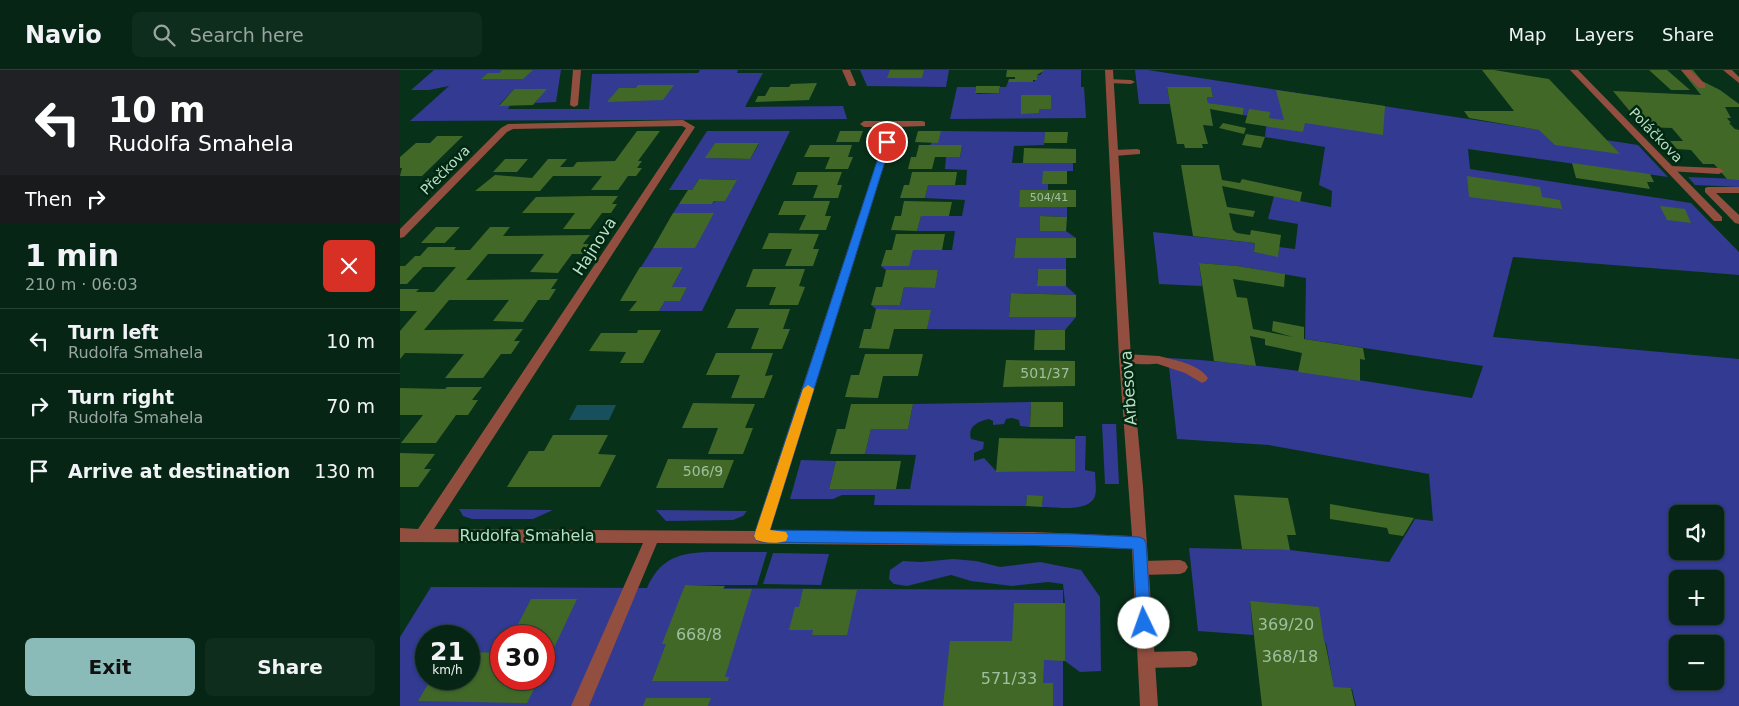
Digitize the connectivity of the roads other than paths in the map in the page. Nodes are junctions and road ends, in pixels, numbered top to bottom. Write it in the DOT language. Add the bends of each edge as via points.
graph roads {
  1 [pos="578,70"];
  2 [pos="846,70"];
  3 [pos="1574,70"];
  4 [pos="1685,70"];
  5 [pos="1728,70"];
  6 [pos="1109,76"];
  7 [pos="1739,81"];
  8 [pos="1131,82"];
  9 [pos="852,84"];
  10 [pos="1702,86"];
  11 [pos="574,105"];
  12 [pos="864,124"];
  13 [pos="893,124"];
  14 [pos="922,124"];
  15 [pos="511,126"];
  16 [pos="1137,152"];
  17 [pos="1114,153"];
  18 [pos="1670,169"];
  19 [pos="1719,170"];
  20 [pos="1739,190"];
  21 [pos="1718,219"];
  22 [pos="1739,222"];
  23 [pos="400,235"];
  24 [pos="1125,358"];
  25 [pos="1202,378"];
  26 [pos="400,535"];
  27 [pos="422,535"];
  28 [pos="654,536"];
  29 [pos="761,536"];
  30 [pos="1139,543"];
  31 [pos="1180,567"];
  32 [pos="1141,568"];
  33 [pos="1190,659"];
  34 [pos="1146,660"];
  35 [pos="580,706"];
  36 [pos="1149,706"];
  1 -- 11 [label="street"];
  2 -- 9 [label="street"];
  3 -- 18 [label="street, Poláčkova"];
  4 -- 10 [label="street"];
  5 -- 7 [label="street"];
  6 -- 8 [label="street"];
  6 -- 17 [label="street, Arbesova"];
  12 -- 13 [label="street"];
  13 -- 14 [label="street"];
  13 -- 29 [label="street"];
  15 -- 23 [label="street, Přečkova"];
  15 -- 27 [label="street, Hajnova" via="683,124 691,127"];
  16 -- 17 [label="street"];
  17 -- 24 [label="street, Arbesova"];
  18 -- 19 [label="street"];
  18 -- 21 [label="street, Poláčkova"];
  20 -- 22 [label="street" via="1708,190"];
  24 -- 25 [label="street" via="1159,360"];
  24 -- 30 [label="street, Arbesova"];
  26 -- 27 [label="street, Rudolfa Smahela"];
  27 -- 28 [label="street, Rudolfa Smahela"];
  28 -- 29 [label="street, Rudolfa Smahela"];
  28 -- 35 [label="street"];
  29 -- 30 [label="street, Rudolfa Smahela"];
  30 -- 32 [label="street, Arbesova"];
  31 -- 32 [label="street"];
  32 -- 34 [label="street, Arbesova"];
  33 -- 34 [label="street"];
  34 -- 36 [label="street, Arbesova"];
}
